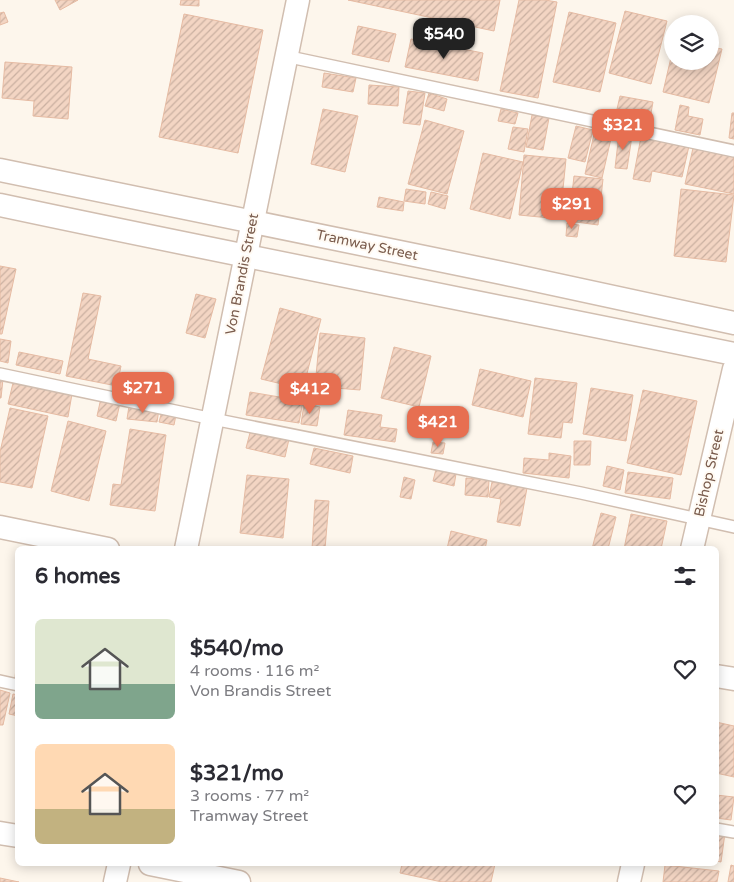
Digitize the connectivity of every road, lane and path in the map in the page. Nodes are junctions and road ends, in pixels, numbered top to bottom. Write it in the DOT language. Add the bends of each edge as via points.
graph roads {
  1 [pos="298,0"];
  2 [pos="285,56"];
  3 [pos="734,151"];
  4 [pos="0,170"];
  5 [pos="0,205"];
  6 [pos="252,221"];
  7 [pos="245,257"];
  8 [pos="502,273"];
  9 [pos="496,305"];
  10 [pos="734,323"];
  11 [pos="734,354"];
  12 [pos="734,369"];
  13 [pos="0,374"];
  14 [pos="213,420"];
  15 [pos="698,520"];
  16 [pos="0,527"];
  17 [pos="734,527"];
  18 [pos="93,546"];
  19 [pos="187,546"];
  20 [pos="693,546"];
  21 [pos="719,676"];
  22 [pos="734,679"];
  23 [pos="0,681"];
  24 [pos="15,684"];
  25 [pos="719,830"];
  26 [pos="734,832"];
  27 [pos="0,833"];
  28 [pos="15,836"];
  29 [pos="119,866"];
  30 [pos="160,866"];
  31 [pos="633,866"];
  32 [pos="115,882"];
  33 [pos="239,882"];
  34 [pos="629,882"];
  1 -- 2 [label="street, Von Brandis Street"];
  2 -- 3 [label="lane"];
  2 -- 6 [label="street, Von Brandis Street"];
  4 -- 6 [label="street, Tramway Street"];
  5 -- 7 [label="street"];
  6 -- 7 [label="street, Von Brandis Street"];
  6 -- 8 [label="street, Tramway Street"];
  7 -- 9 [label="street"];
  7 -- 14 [label="street, Von Brandis Street"];
  8 -- 9 [label="street"];
  8 -- 10 [label="street, Tramway Street"];
  9 -- 11 [label="street"];
  12 -- 15 [label="street, Bishop Street"];
  13 -- 14 [label="lane"];
  14 -- 15 [label="lane" via="571,491"];
  14 -- 19 [label="street, Von Brandis Street"];
  15 -- 17 [label="lane"];
  15 -- 20 [label="street, Bishop Street"];
  16 -- 18 [label="street"];
  21 -- 22 [label="street"];
  23 -- 24 [label="lane"];
  25 -- 26 [label="lane"];
  27 -- 28 [label="street"];
  29 -- 32 [label="street"];
  30 -- 33 [label="street"];
  31 -- 34 [label="street"];
}
